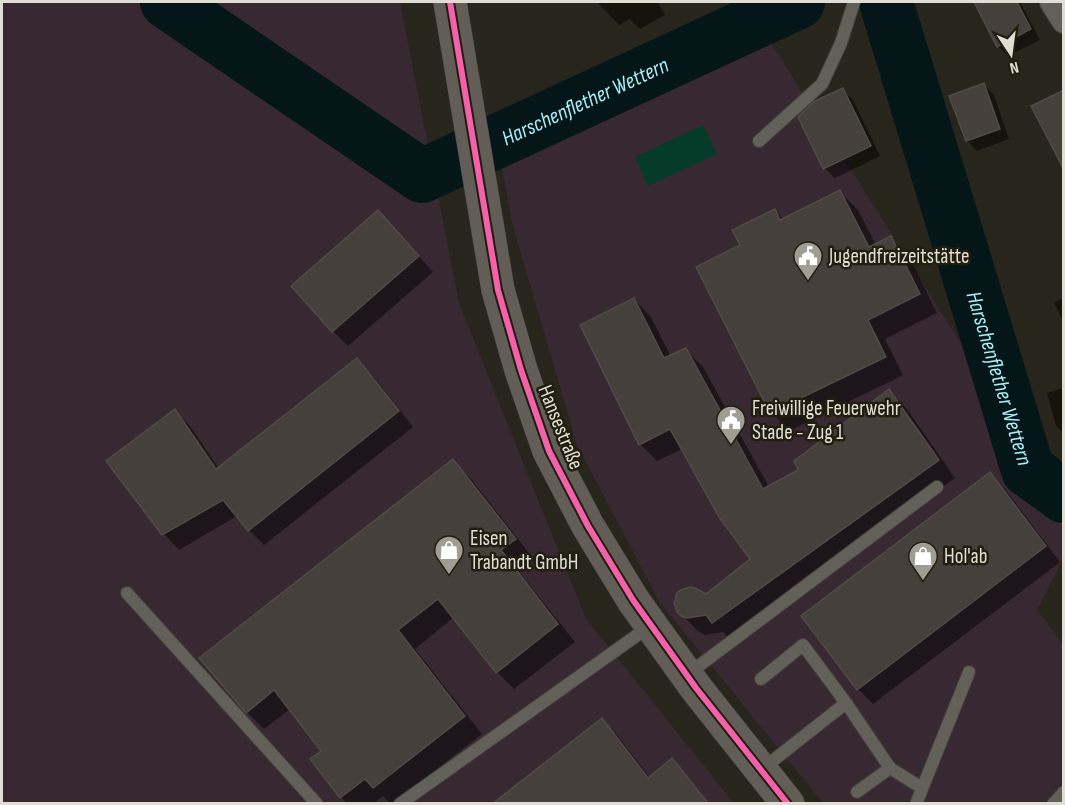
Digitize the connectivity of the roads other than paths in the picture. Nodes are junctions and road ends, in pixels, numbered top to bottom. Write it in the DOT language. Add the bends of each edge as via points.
graph roads {
  1 [pos="450,2"];
  2 [pos="854,2"];
  3 [pos="1052,2"];
  4 [pos="1064,21"];
  5 [pos="759,141"];
  6 [pos="937,486"];
  7 [pos="127,593"];
  8 [pos="651,625"];
  9 [pos="969,672"];
  10 [pos="687,674"];
  11 [pos="761,679"];
  12 [pos="846,703"];
  13 [pos="890,768"];
  14 [pos="761,770"];
  15 [pos="922,788"];
  16 [pos="857,792"];
  17 [pos="1064,792"];
  18 [pos="317,804"];
  19 [pos="400,804"];
  20 [pos="788,804"];
  21 [pos="916,804"];
  22 [pos="1053,804"];
  1 -- 8 [label="main road, Hansestraße" via="498,290 520,370 549,451 588,526"];
  2 -- 5 [label="lane" via="822,84"];
  3 -- 4 [label="street"];
  6 -- 10 [label="lane"];
  7 -- 18 [label="lane"];
  8 -- 10 [label="main road, Hansestraße"];
  8 -- 19 [label="lane"];
  9 -- 15 [label="lane"];
  10 -- 14 [label="main road, Hansestraße"];
  11 -- 12 [label="lane" via="803,645"];
  12 -- 13 [label="lane"];
  12 -- 14 [label="lane"];
  13 -- 15 [label="lane"];
  13 -- 16 [label="lane"];
  14 -- 20 [label="main road, Hansestraße"];
  15 -- 21 [label="lane"];
  17 -- 22 [label="lane"];
}
